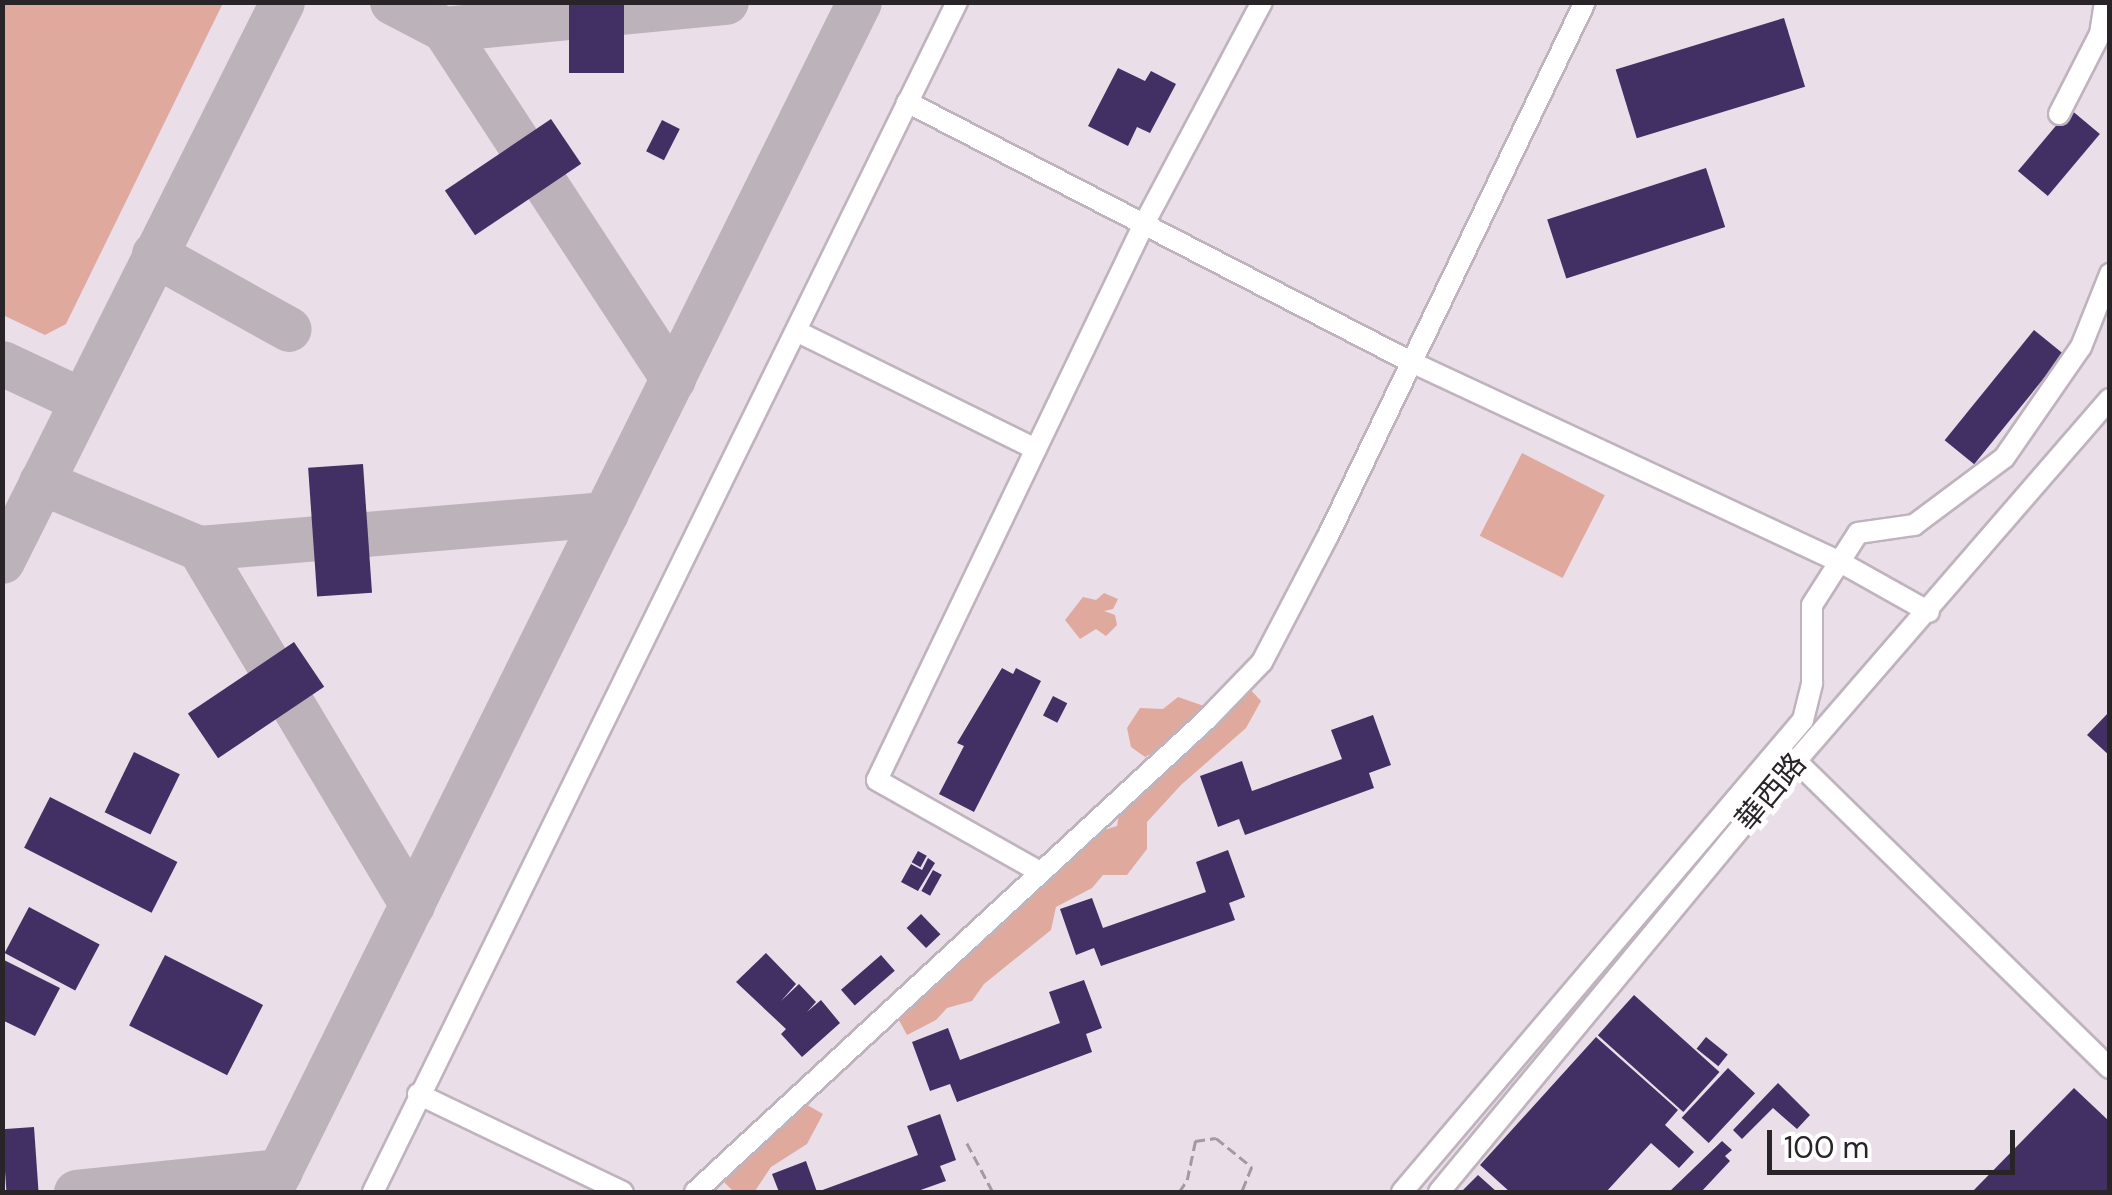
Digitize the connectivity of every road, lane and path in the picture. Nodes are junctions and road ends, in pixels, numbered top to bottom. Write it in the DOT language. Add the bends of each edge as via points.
graph roads {
  1 [pos="957,2"];
  2 [pos="1262,2"];
  3 [pos="1586,2"];
  4 [pos="2106,2"];
  5 [pos="907,102"];
  6 [pos="2059,114"];
  7 [pos="1144,222"];
  8 [pos="2110,274"];
  9 [pos="798,332"];
  10 [pos="1408,361"];
  11 [pos="2110,399"];
  12 [pos="1036,449"];
  13 [pos="1840,562"];
  14 [pos="1928,612"];
  15 [pos="1796,761"];
  16 [pos="1040,872"];
  17 [pos="2110,1068"];
  18 [pos="418,1094"];
  19 [pos="968,1143"];
  20 [pos="372,1192"];
  21 [pos="623,1192"];
  22 [pos="695,1192"];
  23 [pos="993,1192"];
  24 [pos="1179,1192"];
  25 [pos="1242,1192"];
  26 [pos="1402,1192"];
  27 [pos="1439,1192"];
  1 -- 5 [label="street"];
  2 -- 7 [label="street"];
  3 -- 10 [label="street"];
  4 -- 6 [label="street" via="2100,34"];
  5 -- 7 [label="street"];
  5 -- 9 [label="street"];
  7 -- 10 [label="street"];
  7 -- 12 [label="street"];
  8 -- 13 [label="street" via="2081,347 2004,458 1914,524 1858,533"];
  9 -- 12 [label="street"];
  9 -- 18 [label="street"];
  10 -- 13 [label="street"];
  10 -- 16 [label="street" via="1262,662"];
  11 -- 14 [label="street, 華西路"];
  12 -- 16 [label="street" via="876,780"];
  13 -- 14 [label="street"];
  13 -- 26 [label="street" via="1812,605 1812,683 1803,720"];
  14 -- 15 [label="street, 華西路"];
  15 -- 17 [label="street"];
  15 -- 27 [label="street, 華西路"];
  16 -- 22 [label="street"];
  18 -- 20 [label="street"];
  18 -- 21 [label="street"];
  19 -- 23 [label="path"];
  24 -- 25 [label="path" via="1196,1142 1216,1138 1252,1167"];
}
